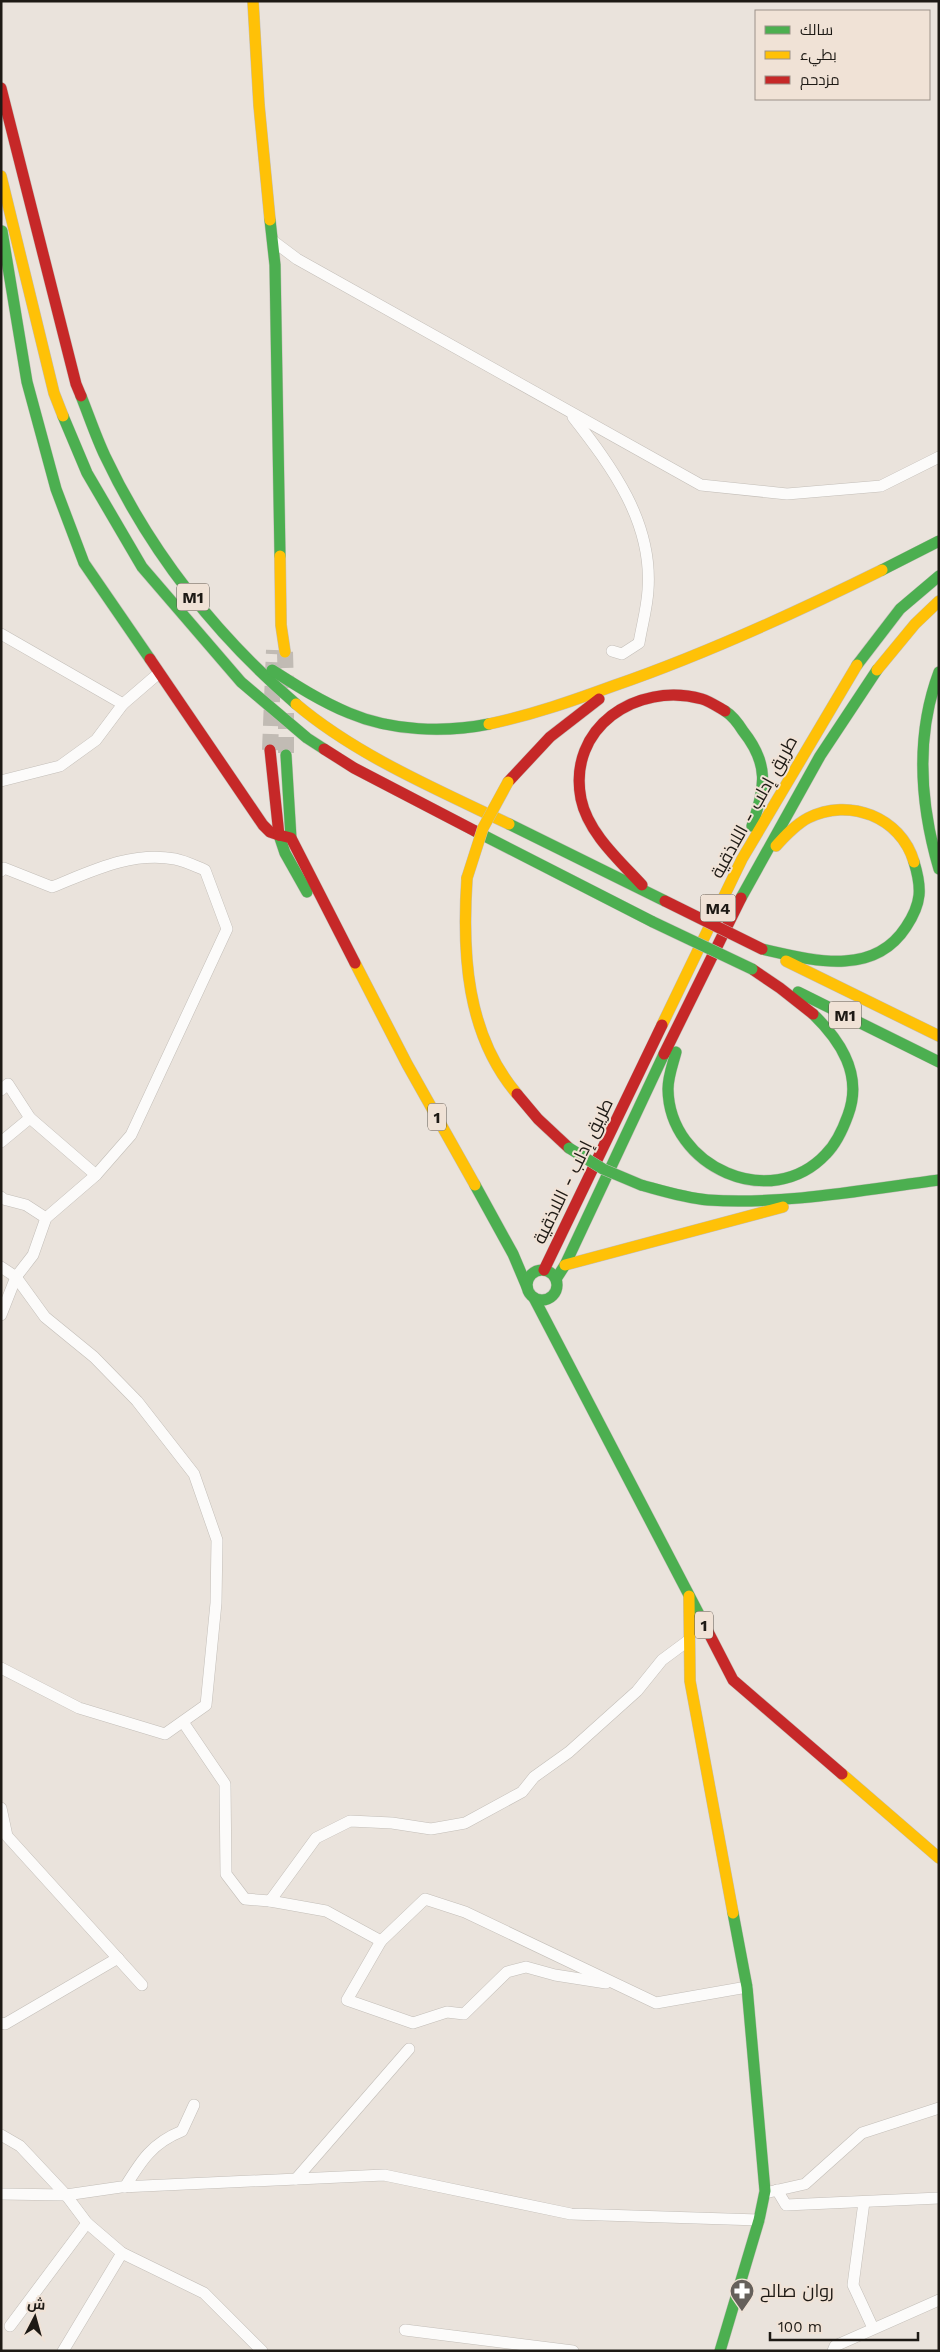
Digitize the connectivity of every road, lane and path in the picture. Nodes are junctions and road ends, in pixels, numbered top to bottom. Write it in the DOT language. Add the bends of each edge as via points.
graph roads {
  1 [pos="253,1"];
  2 [pos="1,88"];
  3 [pos="1,176"];
  4 [pos="1,224"];
  5 [pos="273,241"];
  6 [pos="569,412"];
  7 [pos="939,457"];
  8 [pos="939,541"];
  9 [pos="939,576"];
  10 [pos="939,601"];
  11 [pos="1,634"];
  12 [pos="279,651"];
  13 [pos="612,651"];
  14 [pos="243,652"];
  15 [pos="664,669"];
  16 [pos="159,672"];
  17 [pos="939,672"];
  18 [pos="123,704"];
  19 [pos="270,750"];
  20 [pos="286,755"];
  21 [pos="1,781"];
  22 [pos="279,835"];
  23 [pos="291,838"];
  24 [pos="742,858"];
  25 [pos="757,865"];
  26 [pos="939,869"];
  27 [pos="1,871"];
  28 [pos="648,892"];
  29 [pos="762,949"];
  30 [pos="752,969"];
  31 [pos="362,978"];
  32 [pos="699,982"];
  33 [pos="939,1036"];
  34 [pos="939,1062"];
  35 [pos="1,1090"];
  36 [pos="30,1118"];
  37 [pos="1,1142"];
  38 [pos="96,1175"];
  39 [pos="939,1180"];
  40 [pos="835,1194"];
  41 [pos="1,1197"];
  42 [pos="46,1218"];
  43 [pos="514,1254"];
  44 [pos="566,1265"];
  45 [pos="1,1267"];
  46 [pos="541,1270"];
  47 [pos="16,1277"];
  48 [pos="556,1279"];
  49 [pos="527,1287"];
  50 [pos="553,1295"];
  51 [pos="534,1298"];
  52 [pos="1,1315"];
  53 [pos="551,1328"];
  54 [pos="689,1596"];
  55 [pos="689,1640"];
  56 [pos="1,1668"];
  57 [pos="183,1722"];
  58 [pos="1,1808"];
  59 [pos="939,1858"];
  60 [pos="270,1901"];
  61 [pos="381,1940"];
  62 [pos="118,1958"];
  63 [pos="618,1984"];
  64 [pos="142,1985"];
  65 [pos="747,1987"];
  66 [pos="1,2023"];
  67 [pos="409,2049"];
  68 [pos="194,2105"];
  69 [pos="939,2108"];
  70 [pos="1,2135"];
  71 [pos="296,2179"];
  72 [pos="125,2187"];
  73 [pos="777,2190"];
  74 [pos="765,2193"];
  75 [pos="1,2194"];
  76 [pos="66,2195"];
  77 [pos="939,2198"];
  78 [pos="864,2202"];
  79 [pos="759,2220"];
  80 [pos="87,2222"];
  81 [pos="122,2254"];
  82 [pos="939,2300"];
  83 [pos="10,2326"];
  84 [pos="873,2328"];
  85 [pos="405,2330"];
  86 [pos="63,2351"];
  87 [pos="262,2351"];
  88 [pos="573,2351"];
  89 [pos="720,2351"];
  90 [pos="833,2351"];
  1 -- 5 [label="main road" via="258,105"];
  2 -- 14 [label="main road, M1" via="76,384 104,456 172,572"];
  3 -- 30 [label="main road, M1, bridge" via="54,393 88,473 142,567 241,682 307,738 354,768 653,922"];
  4 -- 16 [label="main road" via="27,382 56,490 84,563"];
  5 -- 6 [label="street" via="297,259"];
  5 -- 12 [label="main road" via="276,275"];
  6 -- 7 [label="street" via="700,485 787,494 882,486"];
  6 -- 13 [label="street" via="606,460 638,517 647,558 648,590 639,643 622,654"];
  8 -- 15 [label="main road" via="791,616"];
  9 -- 24 [label="main road, طريق إدلب - اللاذقية / M4" via="900,609 850,674"];
  10 -- 25 [label="main road, طريق إدلب - اللاذقية / M4" via="877,666 829,739"];
  11 -- 18 [label="street"];
  14 -- 15 [label="main road" via="308,692 361,718 418,728 465,729 501,723"];
  14 -- 28 [label="main road, M1" via="260,673 309,715 367,752"];
  15 -- 40 [label="main road, bridge" via="572,716 546,738 494,802 467,878 463,920 470,994 481,1032 496,1066 520,1102 568,1148 603,1169 641,1185 707,1200"];
  16 -- 18 [label="street"];
  16 -- 22 [label="main road" via="264,825"];
  17 -- 26 [label="main road" via="925,722 923,763 924,803 930,841"];
  18 -- 21 [label="street" via="96,740 60,766"];
  19 -- 22 [label="main road"];
  20 -- 23 [label="main road"];
  22 -- 23 [label="main road"];
  22 -- 31 [label="main road, 1" via="285,853 344,960"];
  23 -- 31 [label="main road, 1"];
  24 -- 28 [label="main road" via="762,794 764,776 758,754 747,733 732,715 710,702 664,693 641,698 620,708 598,726 586,746 579,769 581,799 591,823"];
  24 -- 46 [label="main road, طريق إدلب - اللاذقية / M4"];
  25 -- 29 [label="main road" via="789,831 810,817 832,810 861,812 877,816 893,826 908,844 916,862 921,890 915,913 902,934 889,948 868,958 843,962"];
  25 -- 32 [label="main road, طريق إدلب - اللاذقية / M4"];
  27 -- 38 [label="street" via="4,868 52,887 116,861 150,857 176,859 205,870 227,929 131,1135"];
  28 -- 29 [label="main road, M1, bridge"];
  29 -- 33 [label="main road, M1"];
  30 -- 32 [label="main road" via="778,985 813,1015 836,1038 851,1066 854,1096 847,1124 833,1148 812,1166 788,1178 760,1182 733,1178 705,1164 684,1141 677,1127 671,1113 668,1082"];
  30 -- 34 [label="main road, M1"];
  31 -- 43 [label="main road, 1"];
  32 -- 44 [label="main road, طريق إدلب - اللاذقية / M4"];
  35 -- 36 [label="street" via="8,1084"];
  36 -- 37 [label="street"];
  36 -- 38 [label="street"];
  38 -- 42 [label="street"];
  39 -- 40 [label="main road"];
  40 -- 44 [label="main road"];
  41 -- 42 [label="street" via="26,1205"];
  42 -- 47 [label="street" via="33,1255"];
  43 -- 46 [label="main road, 1"];
  43 -- 49 [label="main road, 1"];
  44 -- 48 [label="main road, طريق إدلب - اللاذقية / M4"];
  45 -- 47 [label="street"];
  46 -- 48 [label="main road" via="551,1273"];
  46 -- 49 [label="main road" via="529,1277"];
  47 -- 52 [label="street"];
  47 -- 57 [label="street" via="45,1317 94,1357 137,1401 194,1474 217,1540 216,1603 206,1705"];
  48 -- 50 [label="main road"];
  49 -- 51 [label="main road"];
  50 -- 51 [label="main road" via="546,1300"];
  50 -- 53 [label="main road"];
  51 -- 53 [label="main road, 1"];
  53 -- 54 [label="main road, 1"];
  54 -- 55 [label="main road"];
  54 -- 59 [label="main road, 1" via="733,1680"];
  55 -- 60 [label="street" via="662,1660 637,1691 569,1752 534,1777 522,1792 465,1823 431,1829 350,1821 316,1838"];
  55 -- 65 [label="main road" via="690,1681"];
  56 -- 57 [label="street" via="78,1708 165,1734"];
  57 -- 60 [label="street" via="225,1784 226,1874 245,1899"];
  58 -- 62 [label="street" via="7,1836"];
  60 -- 61 [label="street" via="326,1911"];
  61 -- 63 [label="street" via="426,1899 466,1912"];
  61 -- 63 [label="street" via="348,2000 412,2023 447,2012 464,2014 507,1972 526,1968"];
  62 -- 64 [label="street"];
  62 -- 66 [label="street" via="5,2024"];
  63 -- 65 [label="street" via="656,2003"];
  65 -- 74 [label="main road"];
  67 -- 71 [label="street"];
  68 -- 72 [label="street" via="182,2131 166,2137 142,2159"];
  69 -- 73 [label="street" via="862,2133 804,2184"];
  70 -- 76 [label="street" via="20,2146"];
  71 -- 72 [label="street"];
  71 -- 79 [label="street" via="384,2175 571,2214"];
  72 -- 76 [label="street"];
  73 -- 74 [label="street"];
  73 -- 78 [label="street" via="786,2205"];
  74 -- 79 [label="main road"];
  75 -- 76 [label="street"];
  76 -- 80 [label="street"];
  77 -- 78 [label="street"];
  78 -- 84 [label="street" via="853,2285"];
  79 -- 89 [label="main road"];
  80 -- 81 [label="street"];
  80 -- 83 [label="street"];
  81 -- 86 [label="street"];
  81 -- 87 [label="street" via="204,2293"];
  82 -- 84 [label="street"];
  84 -- 90 [label="street" via="835,2346"];
  85 -- 88 [label="street"];
}
